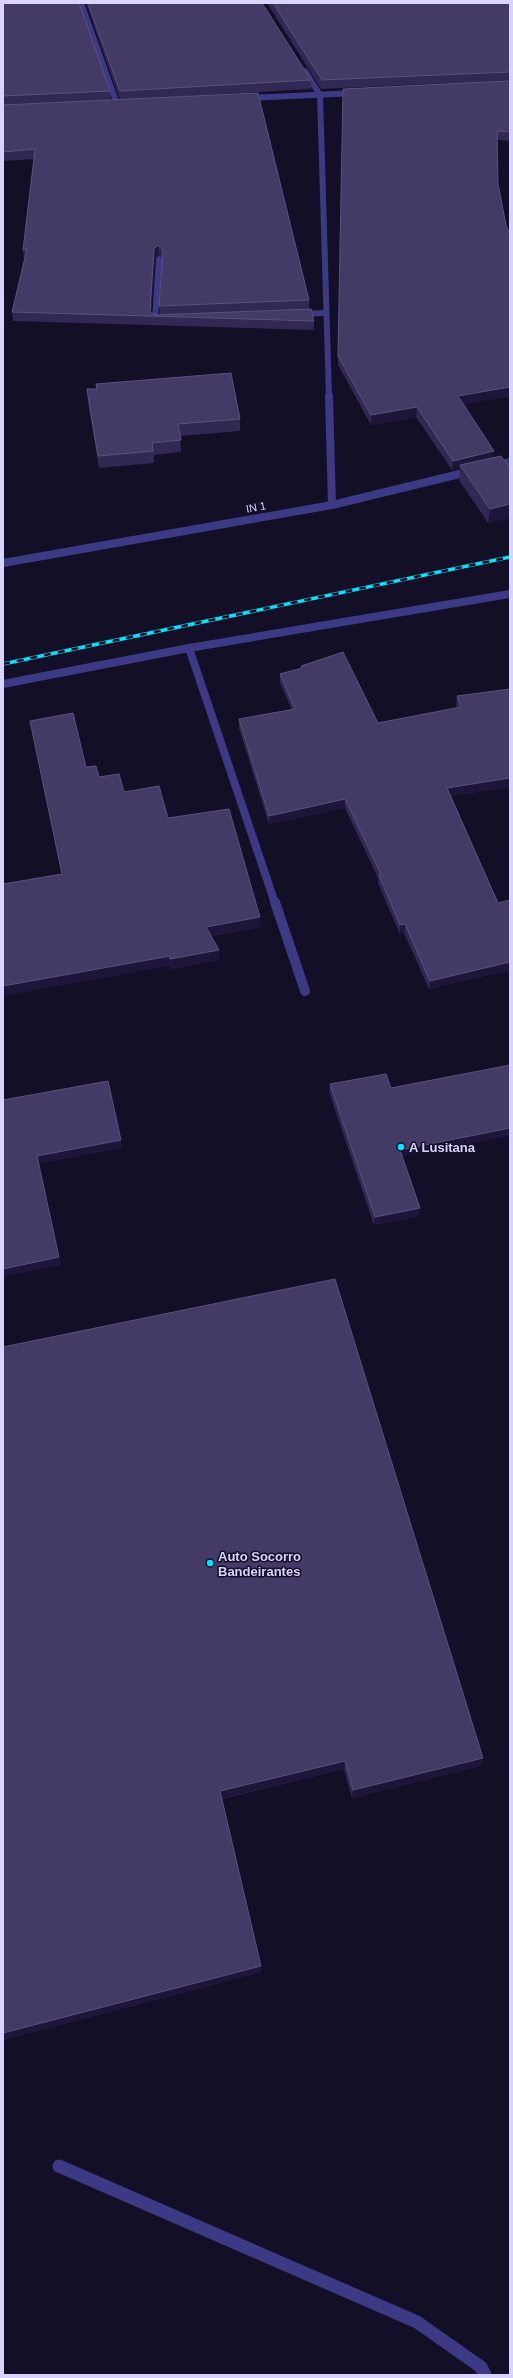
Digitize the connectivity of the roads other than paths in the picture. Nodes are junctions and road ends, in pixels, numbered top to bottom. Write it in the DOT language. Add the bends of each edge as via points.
graph roads {
  1 [pos="81,3"];
  2 [pos="299,62"];
  3 [pos="367,92"];
  4 [pos="320,94"];
  5 [pos="242,98"];
  6 [pos="124,103"];
  7 [pos="109,104"];
  8 [pos="117,104"];
  9 [pos="158,259"];
  10 [pos="325,313"];
  11 [pos="294,315"];
  12 [pos="170,320"];
  13 [pos="510,462"];
  14 [pos="332,504"];
  15 [pos="3,564"];
  16 [pos="510,594"];
  17 [pos="189,648"];
  18 [pos="3,684"];
  19 [pos="305,991"];
  20 [pos="59,2166"];
  21 [pos="485,2375"];
  1 -- 8 [label="street"];
  2 -- 4 [label="street"];
  3 -- 4 [label="street"];
  4 -- 5 [label="street"];
  4 -- 10 [label="street"];
  6 -- 8 [label="street"];
  7 -- 8 [label="street"];
  9 -- 12 [label="street" via="155,320"];
  10 -- 11 [label="street"];
  10 -- 14 [label="street"];
  13 -- 14 [label="street, IN 1"];
  14 -- 15 [label="street, IN 1"];
  16 -- 17 [label="street"];
  17 -- 18 [label="street"];
  17 -- 19 [label="street"];
  20 -- 21 [label="street" via="417,2322 481,2367"];
}
